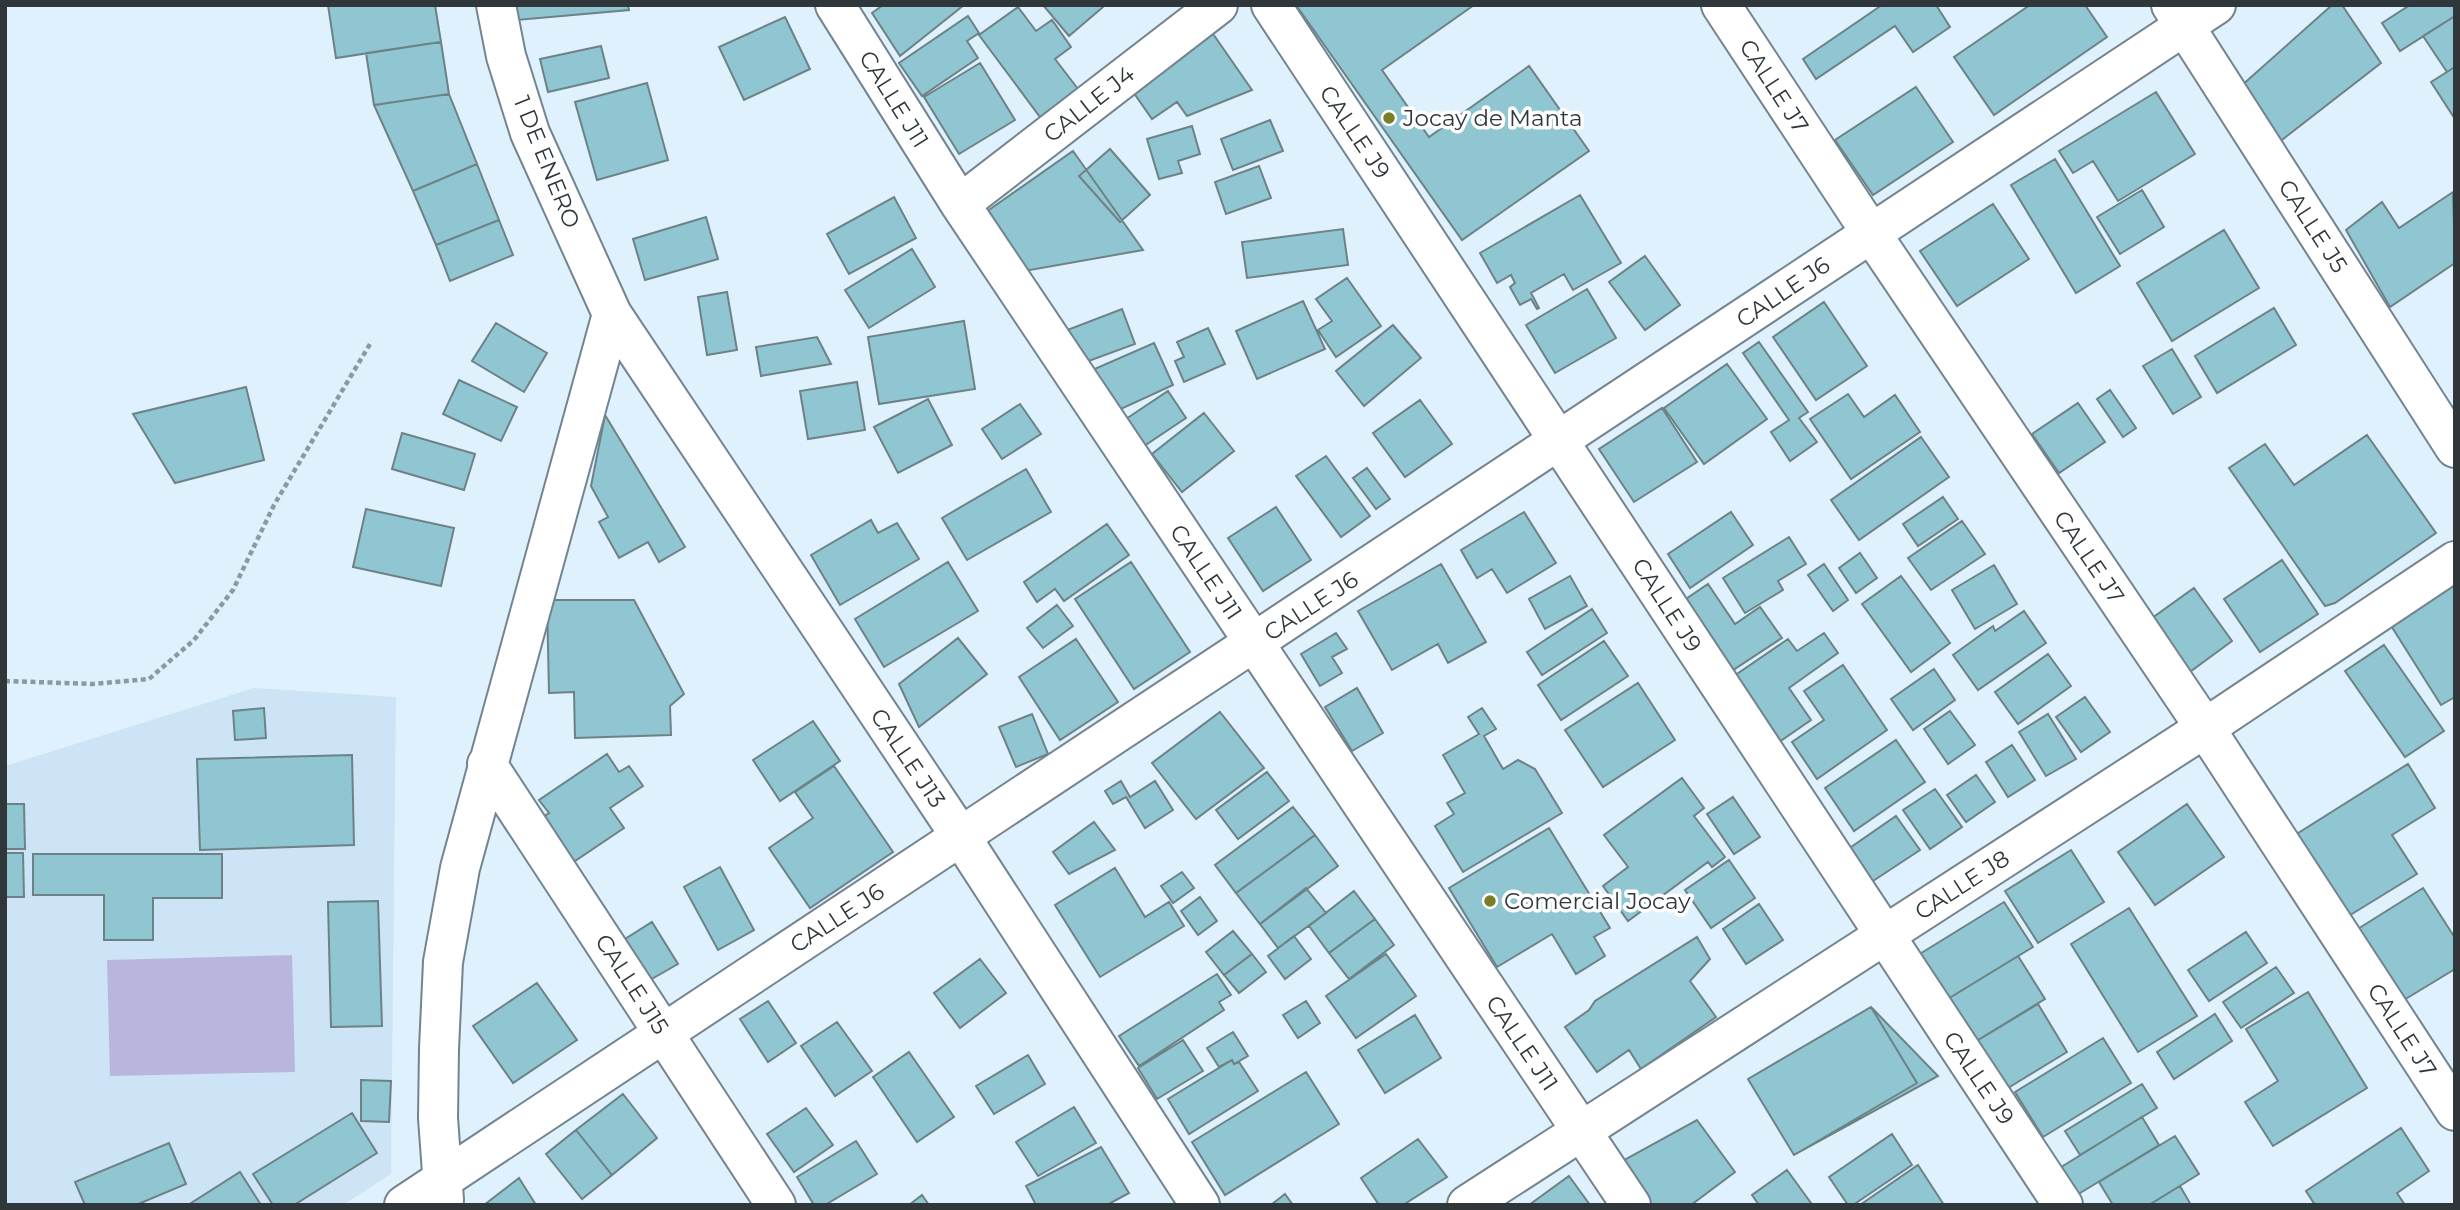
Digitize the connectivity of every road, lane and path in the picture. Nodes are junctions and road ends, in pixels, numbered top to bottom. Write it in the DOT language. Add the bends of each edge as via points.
graph roads {
  1 [pos="496,5"];
  2 [pos="835,5"];
  3 [pos="1218,5"];
  4 [pos="1271,5"];
  5 [pos="1721,5"];
  6 [pos="2190,12"];
  7 [pos="960,204"];
  8 [pos="1871,233"];
  9 [pos="612,314"];
  10 [pos="370,344"];
  11 [pos="1560,441"];
  12 [pos="2455,448"];
  13 [pos="2455,561"];
  14 [pos="1254,644"];
  15 [pos="5,681"];
  16 [pos="2205,728"];
  17 [pos="487,764"];
  18 [pos="961,837"];
  19 [pos="1883,935"];
  20 [pos="663,1031"];
  21 [pos="2455,1111"];
  22 [pos="1581,1129"];
  23 [pos="444,1191"];
  24 [pos="404,1205"];
  25 [pos="776,1205"];
  26 [pos="1200,1205"];
  27 [pos="1467,1205"];
  28 [pos="1630,1205"];
  29 [pos="2063,1205"];
  1 -- 9 [label="street, 1 DE ENERO" via="530,133"];
  2 -- 7 [label="street, CALLE J11"];
  3 -- 7 [label="street, CALLE J4"];
  4 -- 11 [label="street, CALLE J9"];
  5 -- 8 [label="street, CALLE J7"];
  6 -- 8 [label="street, CALLE J6"];
  6 -- 12 [label="street, CALLE J5"];
  7 -- 14 [label="street, CALLE J11"];
  8 -- 11 [label="street, CALLE J6"];
  8 -- 16 [label="street, CALLE J7"];
  9 -- 17 [label="street"];
  9 -- 18 [label="street, CALLE J13"];
  10 -- 15 [label="path" via="274,505 233,590 194,640 149,679 93,684"];
  11 -- 14 [label="street, CALLE J6"];
  11 -- 19 [label="street, CALLE J9"];
  13 -- 16 [label="street, CALLE J8"];
  14 -- 18 [label="street, CALLE J6"];
  14 -- 22 [label="street, CALLE J11"];
  16 -- 19 [label="street, CALLE J8"];
  16 -- 21 [label="street, CALLE J7"];
  17 -- 20 [label="street, CALLE J15"];
  17 -- 23 [label="street" via="460,868 443,962 438,1118"];
  18 -- 20 [label="street, CALLE J6"];
  18 -- 26 [label="street, CALLE J13"];
  19 -- 22 [label="street, CALLE J8"];
  19 -- 29 [label="street, CALLE J9"];
  20 -- 23 [label="street, CALLE J6"];
  20 -- 25 [label="street, CALLE J15"];
  22 -- 27 [label="street, CALLE J8"];
  22 -- 28 [label="street, CALLE J11"];
  23 -- 24 [label="street, CALLE J6"];
}
